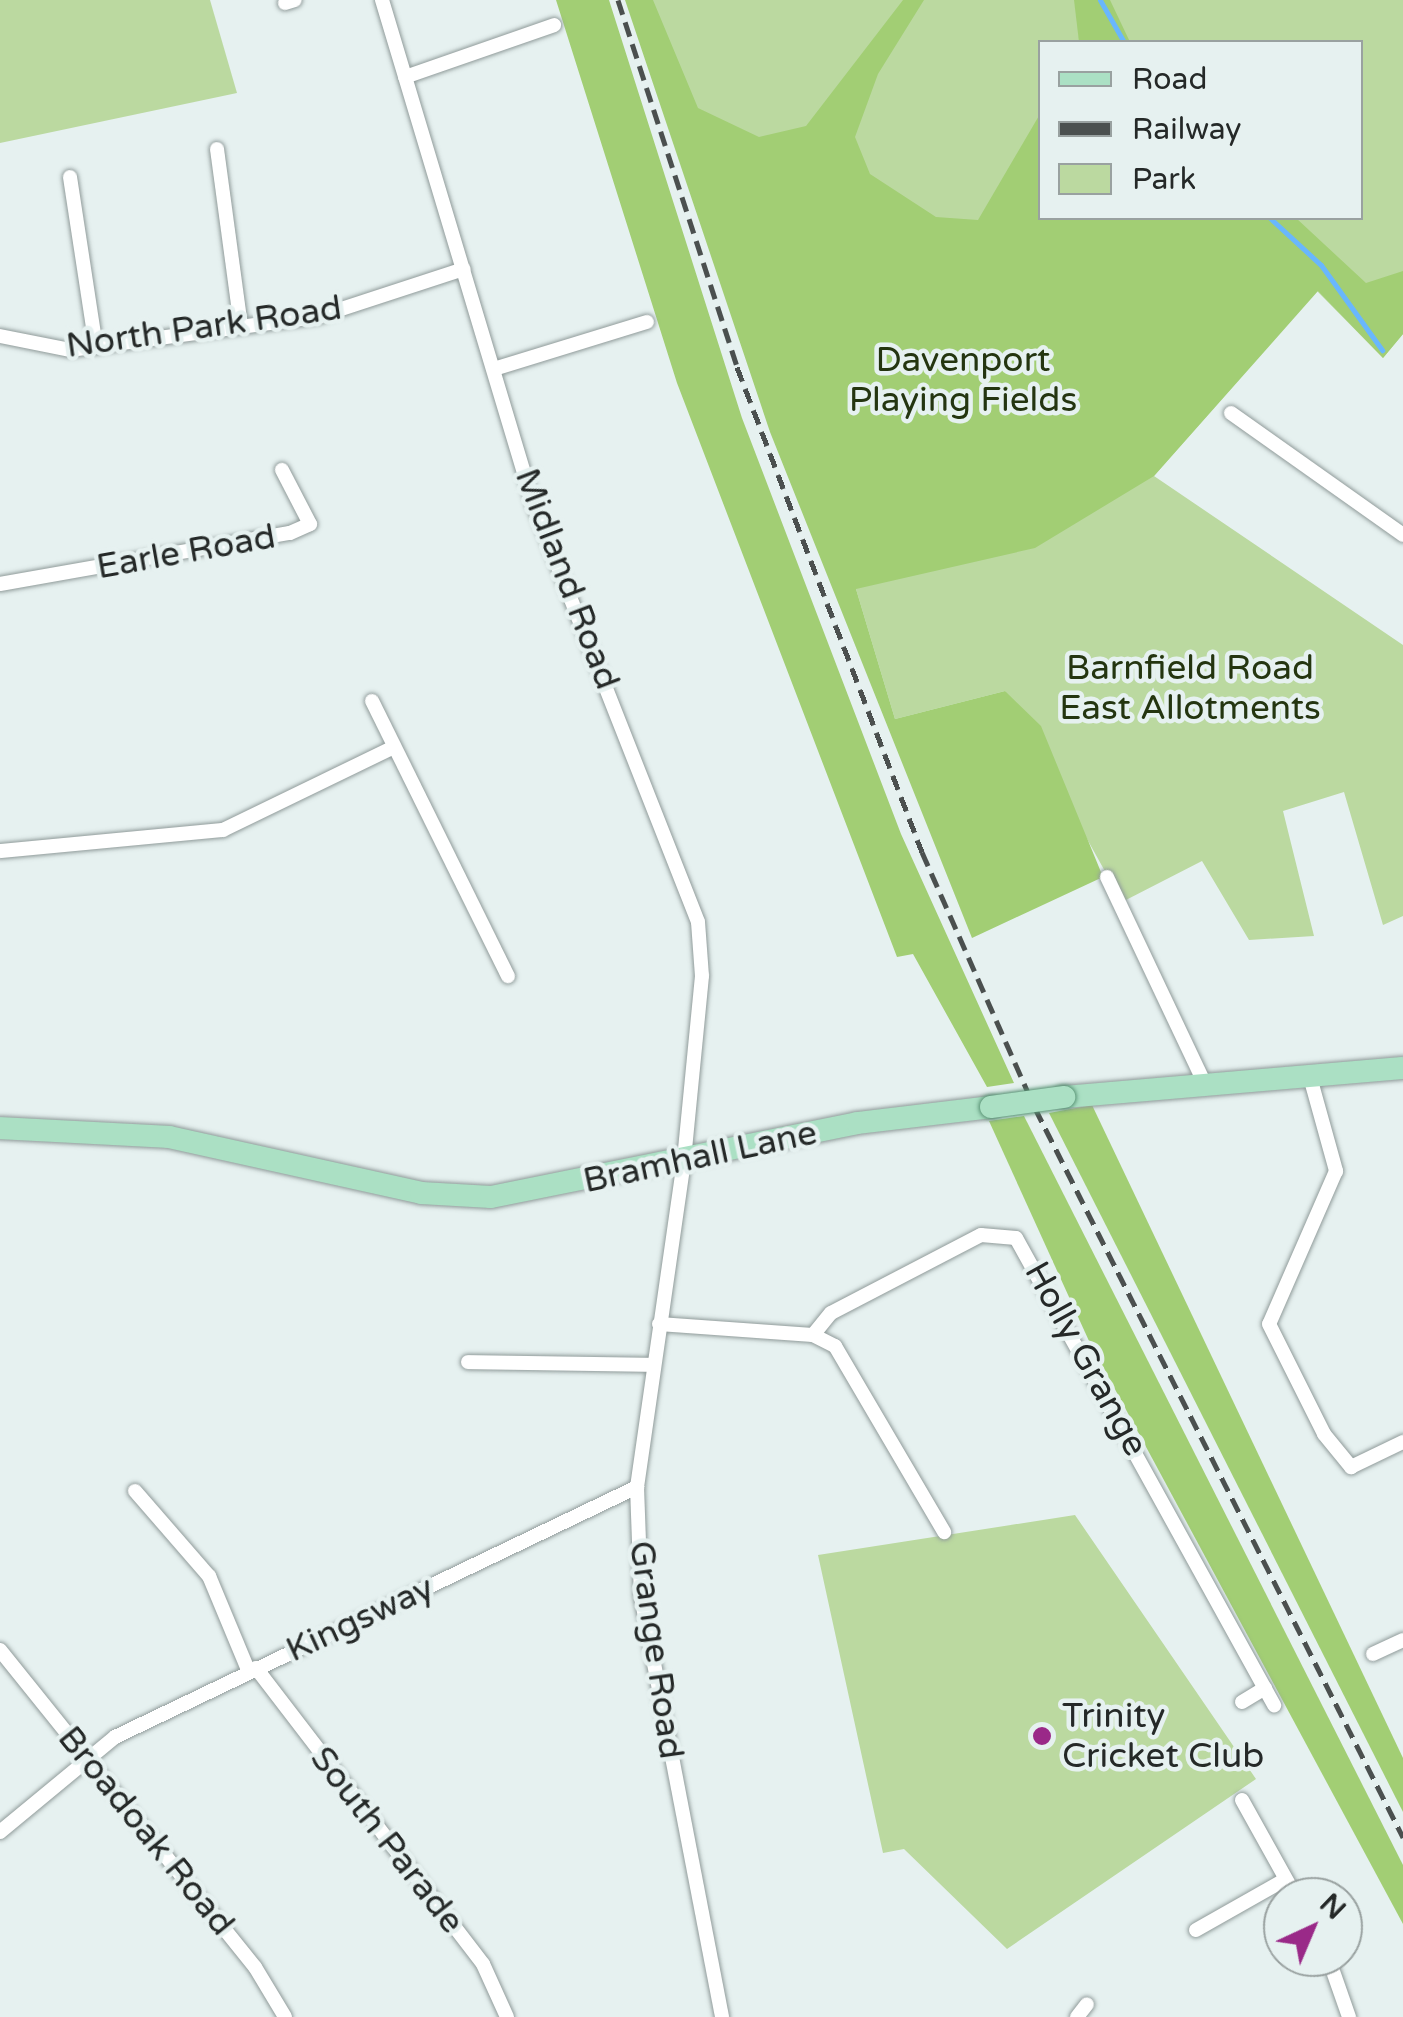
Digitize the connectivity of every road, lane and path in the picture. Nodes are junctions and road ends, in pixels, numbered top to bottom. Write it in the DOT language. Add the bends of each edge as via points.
graph roads {
  1 [pos="382,0"];
  2 [pos="554,25"];
  3 [pos="405,77"];
  4 [pos="216,149"];
  5 [pos="70,177"];
  6 [pos="464,269"];
  7 [pos="647,322"];
  8 [pos="241,326"];
  9 [pos="0,336"];
  10 [pos="96,347"];
  11 [pos="494,369"];
  12 [pos="1230,413"];
  13 [pos="282,470"];
  14 [pos="1403,535"];
  15 [pos="0,584"];
  16 [pos="372,700"];
  17 [pos="394,747"];
  18 [pos="0,850"];
  19 [pos="1107,878"];
  20 [pos="508,976"];
  21 [pos="1403,1068"];
  22 [pos="1310,1078"];
  23 [pos="1205,1084"];
  24 [pos="0,1128"];
  25 [pos="684,1161"];
  26 [pos="660,1324"];
  27 [pos="813,1335"];
  28 [pos="468,1362"];
  29 [pos="654,1364"];
  30 [pos="1403,1442"];
  31 [pos="637,1487"];
  32 [pos="135,1491"];
  33 [pos="944,1532"];
  34 [pos="1403,1640"];
  35 [pos="0,1650"];
  36 [pos="1373,1654"];
  37 [pos="253,1670"];
  38 [pos="1265,1688"];
  39 [pos="1242,1702"];
  40 [pos="1274,1705"];
  41 [pos="88,1758"];
  42 [pos="1242,1800"];
  43 [pos="0,1832"];
  44 [pos="1285,1877"];
  45 [pos="1263,1891"];
  46 [pos="1196,1930"];
  47 [pos="1335,1977"];
  48 [pos="1086,2004"];
  49 [pos="285,2017"];
  50 [pos="507,2017"];
  51 [pos="722,2017"];
  52 [pos="1077,2017"];
  53 [pos="1349,2017"];
  1 -- 3 [label="street, Midland Road"];
  2 -- 3 [label="street"];
  3 -- 6 [label="street, Midland Road"];
  4 -- 8 [label="street"];
  5 -- 10 [label="street"];
  6 -- 8 [label="street, North Park Road" via="320,316"];
  6 -- 11 [label="street, Midland Road"];
  7 -- 11 [label="street"];
  8 -- 10 [label="street, North Park Road"];
  9 -- 10 [label="street, North Park Road" via="54,350"];
  11 -- 25 [label="street, Midland Road" via="534,503 698,922 702,976"];
  12 -- 14 [label="street"];
  13 -- 15 [label="street, Earle Road" via="310,524 290,533"];
  16 -- 17 [label="street"];
  17 -- 18 [label="street" via="223,830"];
  17 -- 20 [label="street"];
  19 -- 23 [label="street"];
  21 -- 22 [label="main road, Bramhall Lane"];
  22 -- 23 [label="main road, Bramhall Lane"];
  22 -- 30 [label="street" via="1336,1171 1269,1324 1282,1362 1351,1467"];
  23 -- 25 [label="main road, Bramhall Lane, bridge" via="857,1123"];
  24 -- 25 [label="main road, Bramhall Lane" via="169,1137 421,1193 491,1197"];
  25 -- 26 [label="street, Grange Road"];
  26 -- 27 [label="street"];
  26 -- 29 [label="street, Grange Road"];
  27 -- 33 [label="street" via="852,1363"];
  27 -- 38 [label="street, Holly Grange" via="831,1314 981,1235 1016,1238"];
  28 -- 29 [label="street"];
  29 -- 31 [label="street, Grange Road"];
  31 -- 37 [label="street, Kingsway"];
  31 -- 51 [label="street, Grange Road" via="641,1596"];
  32 -- 37 [label="street, South Parade" via="209,1576"];
  34 -- 36 [label="street"];
  35 -- 41 [label="street, Broadoak Road"];
  37 -- 41 [label="street, Kingsway"];
  37 -- 50 [label="street, South Parade" via="484,1964"];
  38 -- 39 [label="street"];
  38 -- 40 [label="street, Holly Grange"];
  41 -- 43 [label="street, Kingsway"];
  41 -- 49 [label="street, Broadoak Road"];
  42 -- 44 [label="street"];
  45 -- 46 [label="street"];
  47 -- 53 [label="street"];
  48 -- 52 [label="street"];
}
